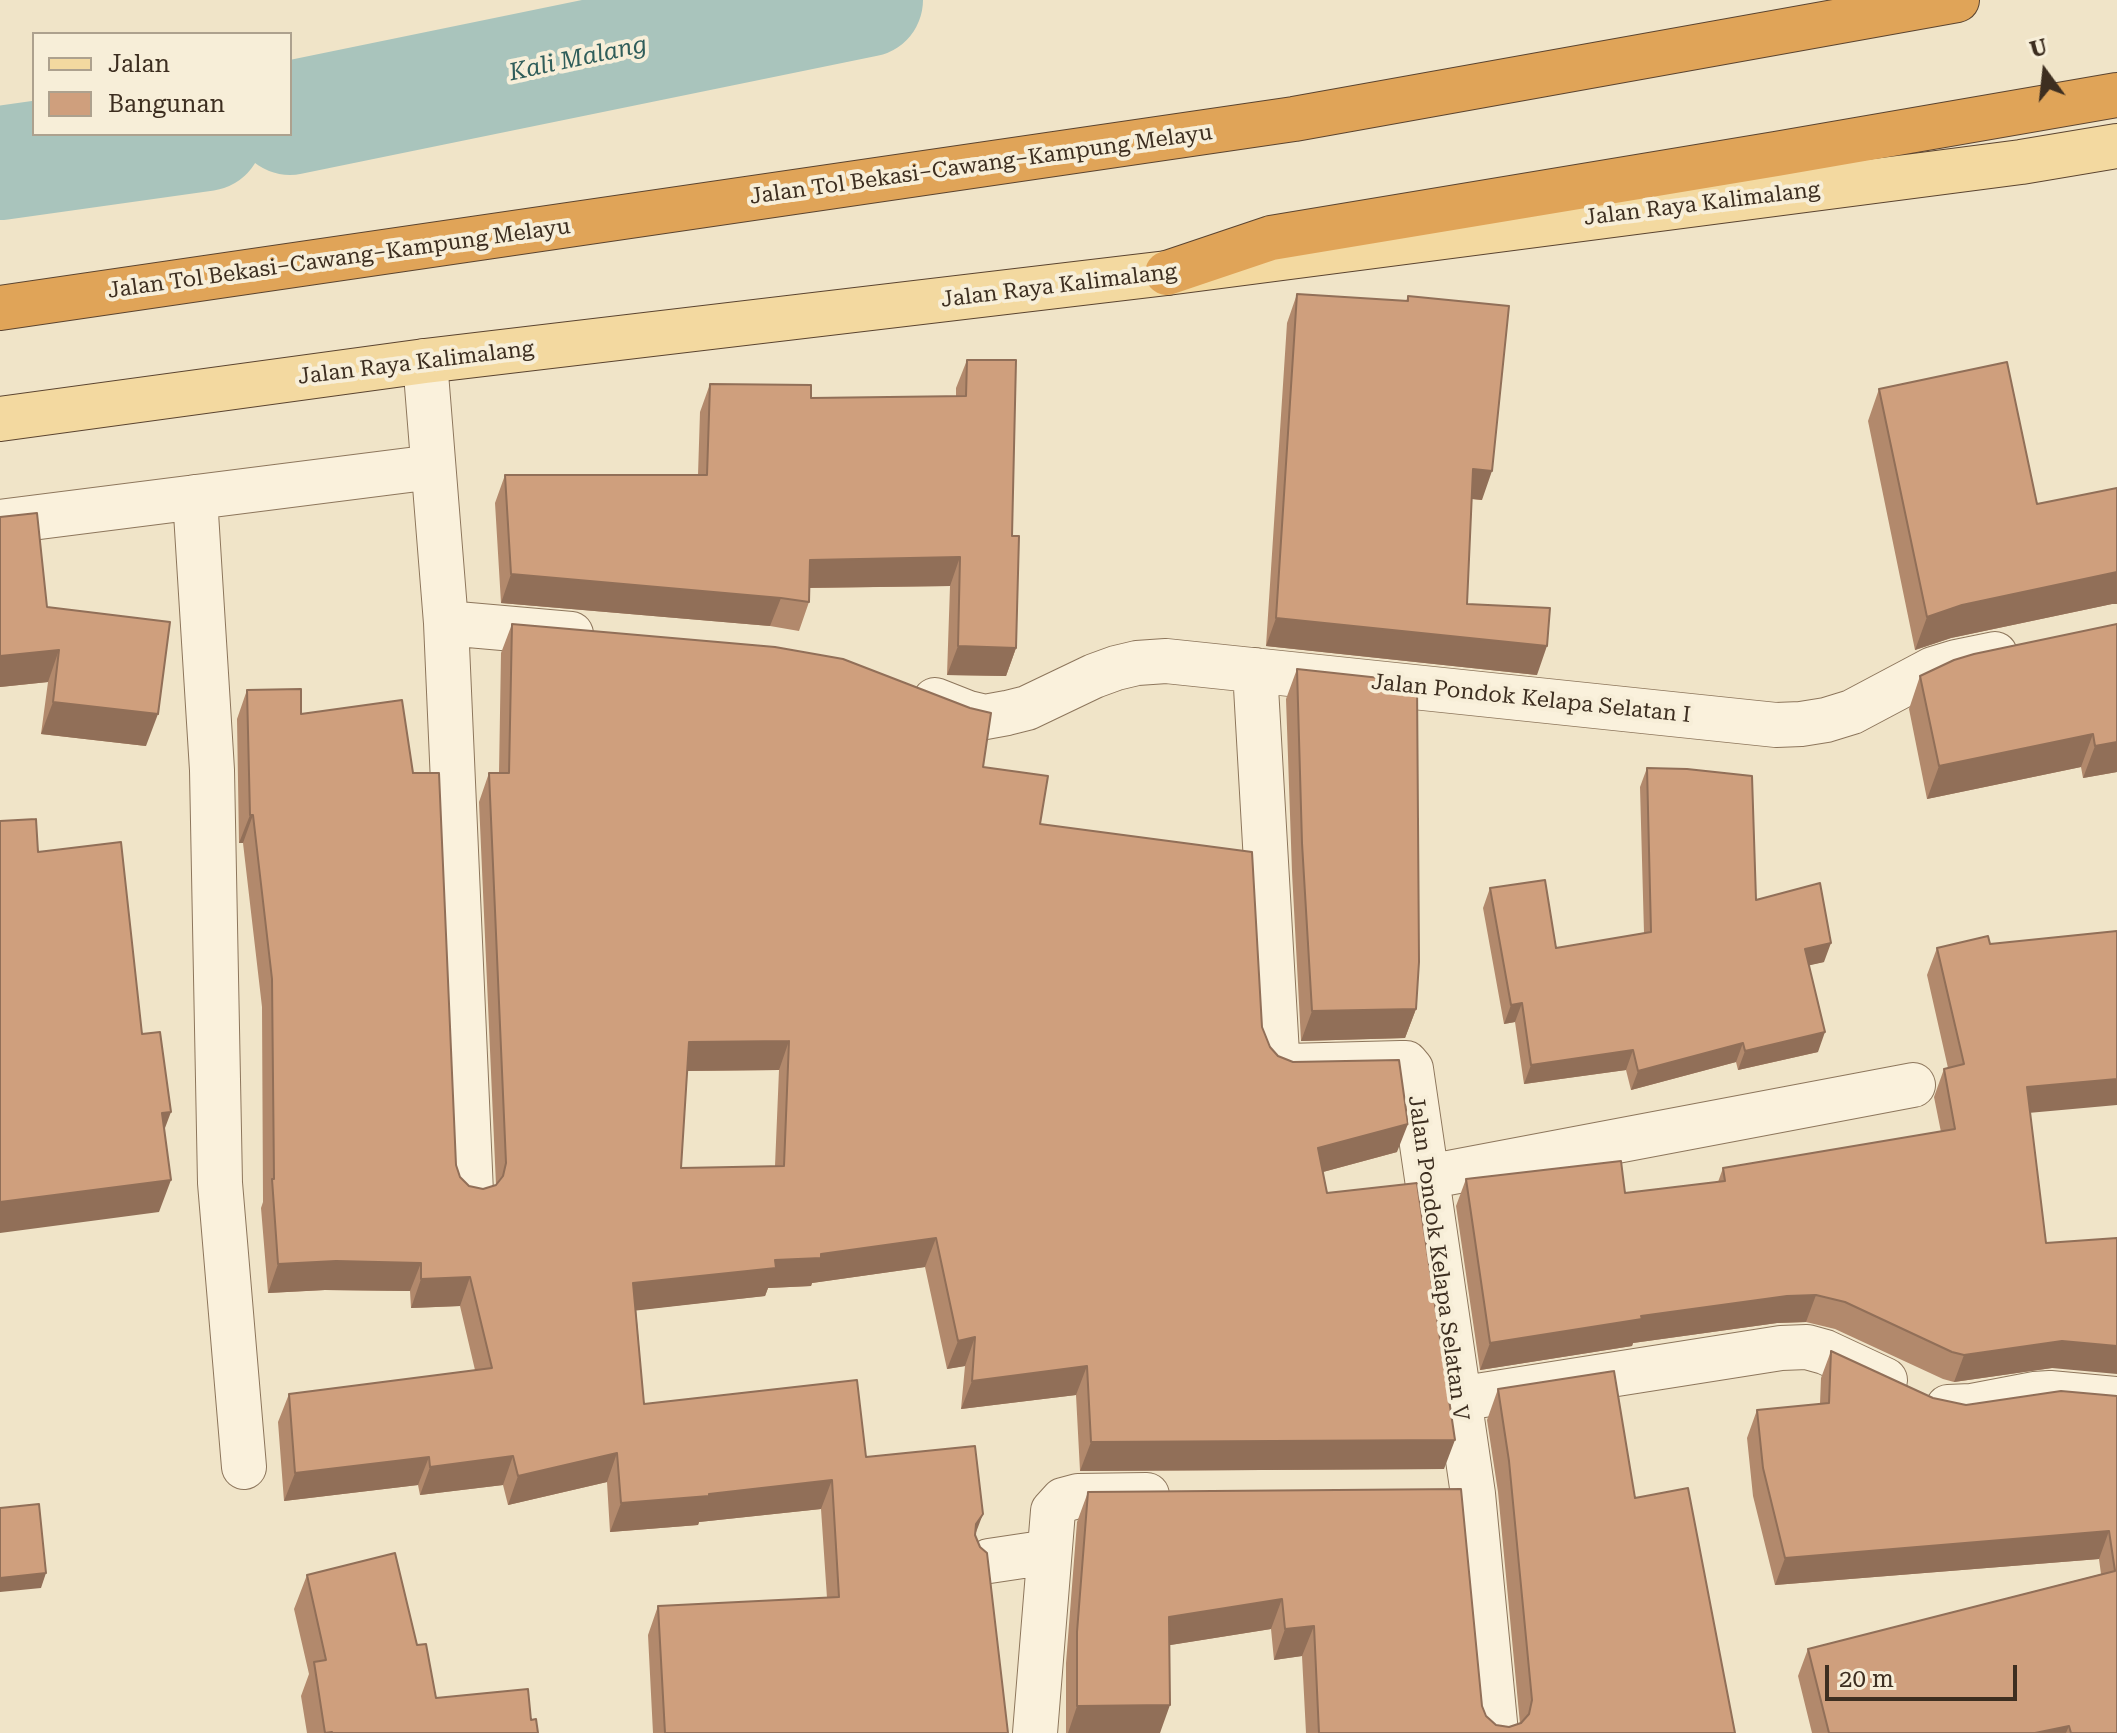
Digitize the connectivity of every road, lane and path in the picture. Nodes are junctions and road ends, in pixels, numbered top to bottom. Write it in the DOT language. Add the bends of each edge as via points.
graph roads {
  1 [pos="1957,0"];
  2 [pos="2117,95"];
  3 [pos="2117,146"];
  4 [pos="1167,273"];
  5 [pos="0,308"];
  6 [pos="425,361"];
  7 [pos="0,419"];
  8 [pos="433,467"];
  9 [pos="195,497"];
  10 [pos="0,522"];
  11 [pos="446,623"];
  12 [pos="614,638"];
  13 [pos="2029,647"];
  14 [pos="1255,670"];
  15 [pos="897,686"];
  16 [pos="1913,1085"];
  17 [pos="1427,1177"];
  18 [pos="471,1193"];
  19 [pos="1458,1399"];
  20 [pos="2117,1399"];
  21 [pos="244,1467"];
  22 [pos="1188,1495"];
  23 [pos="1049,1552"];
  24 [pos="989,1561"];
  25 [pos="1035,1733"];
  26 [pos="1496,1733"];
  1 -- 5 [label="highway, Jalan Tol Bekasi–Cawang–Kampung Melayu" via="1294,119"];
  2 -- 4 [label="highway" via="1271,238"];
  3 -- 4 [label="main road, Jalan Raya Kalimalang"];
  4 -- 6 [label="main road, Jalan Raya Kalimalang"];
  6 -- 7 [label="main road, Jalan Raya Kalimalang"];
  6 -- 8 [label="street"];
  8 -- 9 [label="street"];
  8 -- 11 [label="street"];
  9 -- 10 [label="street"];
  9 -- 21 [label="street" via="212,770 220,1183"];
  11 -- 12 [label="street"];
  11 -- 18 [label="street"];
  13 -- 14 [label="street, Jalan Pondok Kelapa Selatan I" via="1933,669 1852,712 1776,725"];
  14 -- 15 [label="street, Jalan Pondok Kelapa Selatan I" via="1137,663 1094,676 1027,708 985,717"];
  14 -- 17 [label="street, Jalan Pondok Kelapa Selatan V" via="1279,1060 1287,1066 1406,1063"];
  16 -- 17 [label="street"];
  17 -- 19 [label="street, Jalan Pondok Kelapa Selatan V"];
  19 -- 20 [label="street" via="1794,1347 1825,1352 1953,1408 2042,1393"];
  19 -- 26 [label="street, Jalan Pondok Kelapa Selatan V" via="1457,1494"];
  22 -- 23 [label="street" via="1063,1500 1053,1511"];
  23 -- 24 [label="street"];
  23 -- 25 [label="street"];
}
